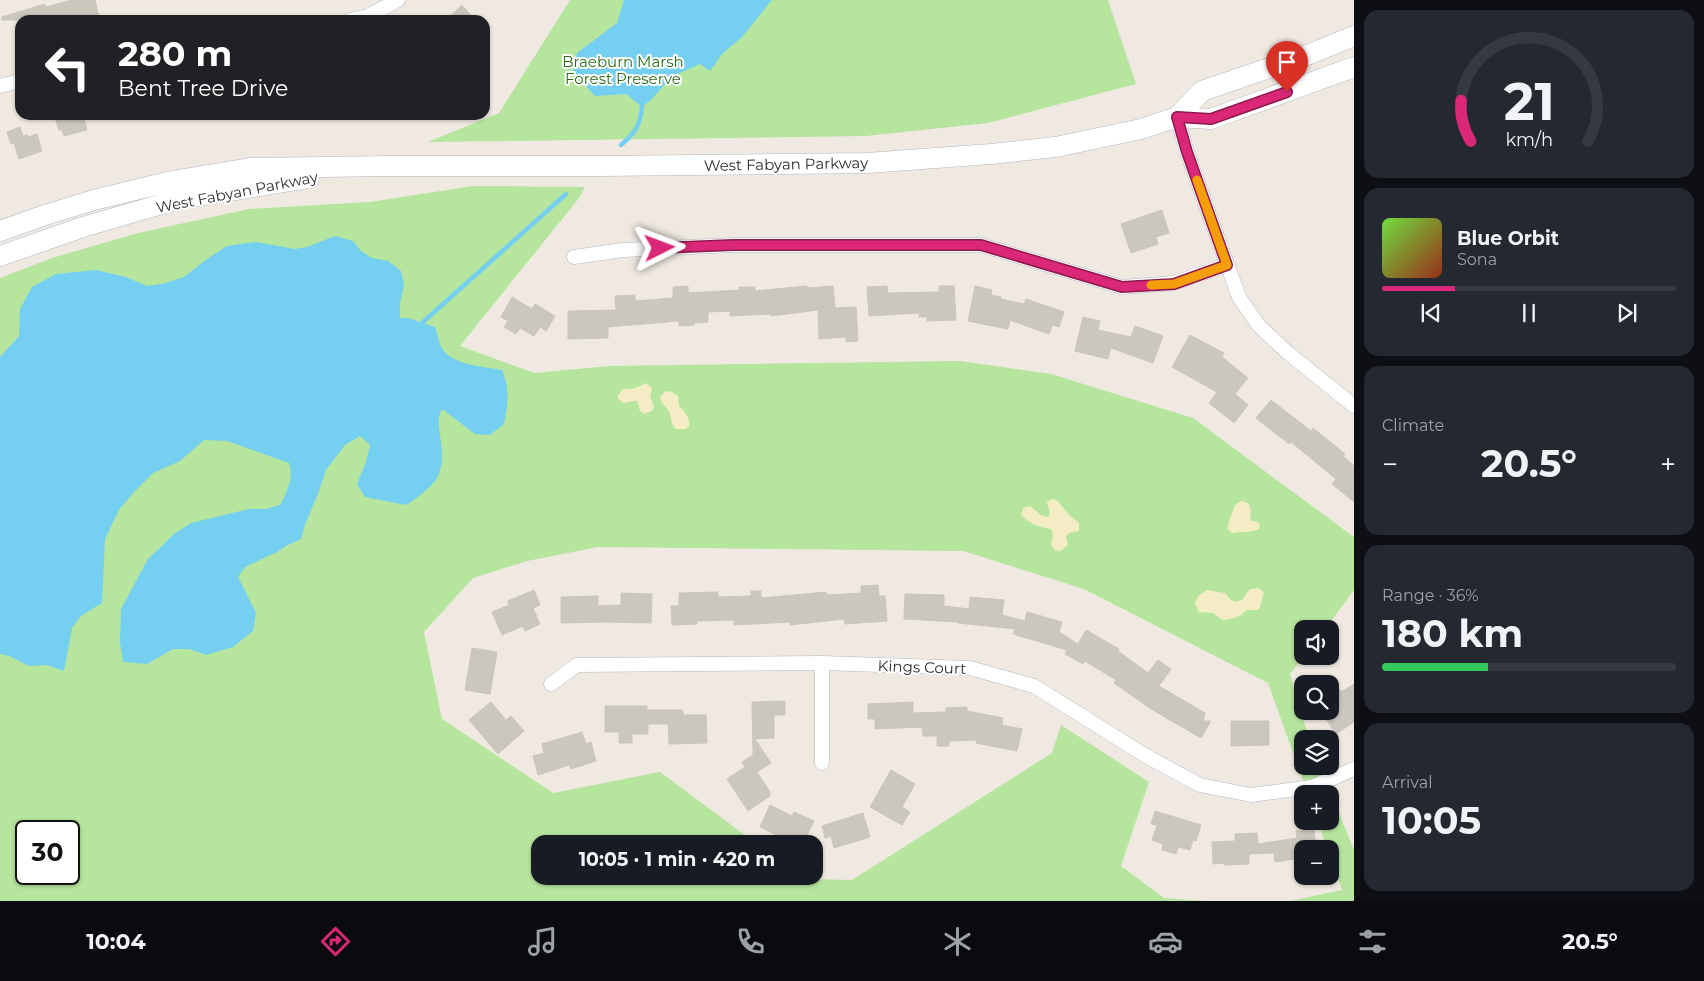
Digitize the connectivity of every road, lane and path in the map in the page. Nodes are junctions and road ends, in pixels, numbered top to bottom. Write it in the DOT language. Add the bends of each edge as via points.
graph roads {
  1 [pos="398,0"];
  2 [pos="370,15"];
  3 [pos="1354,36"];
  4 [pos="1354,67"];
  5 [pos="1354,80"];
  6 [pos="15,82"];
  7 [pos="0,86"];
  8 [pos="1271,98"];
  9 [pos="1177,117"];
  10 [pos="390,166"];
  11 [pos="0,230"];
  12 [pos="0,256"];
  13 [pos="574,257"];
  14 [pos="1227,265"];
  15 [pos="1354,406"];
  16 [pos="822,664"];
  17 [pos="551,684"];
  18 [pos="822,763"];
  19 [pos="1354,769"];
  1 -- 2 [label="street"];
  3 -- 9 [label="main road, West Fabyan Parkway" via="1202,91"];
  4 -- 8 [label="main road, West Fabyan Parkway"];
  5 -- 8 [label="main road" via="1320,92"];
  6 -- 7 [label="street"];
  8 -- 9 [label="main road, West Fabyan Parkway" via="1211,119"];
  9 -- 10 [label="main road, West Fabyan Parkway" via="1141,129 1056,147 867,163"];
  9 -- 14 [label="street"];
  10 -- 11 [label="main road, West Fabyan Parkway" via="250,168 94,200"];
  10 -- 12 [label="main road, West Fabyan Parkway" via="178,200 83,227"];
  13 -- 14 [label="street" via="623,250 733,245 981,245 1122,287 1174,284"];
  14 -- 15 [label="street" via="1239,297 1259,326"];
  16 -- 17 [label="street, Kings Court" via="577,664"];
  16 -- 18 [label="street"];
  16 -- 19 [label="street, Kings Court" via="970,668 1034,686 1146,756 1200,785 1251,795 1312,787"];
}
